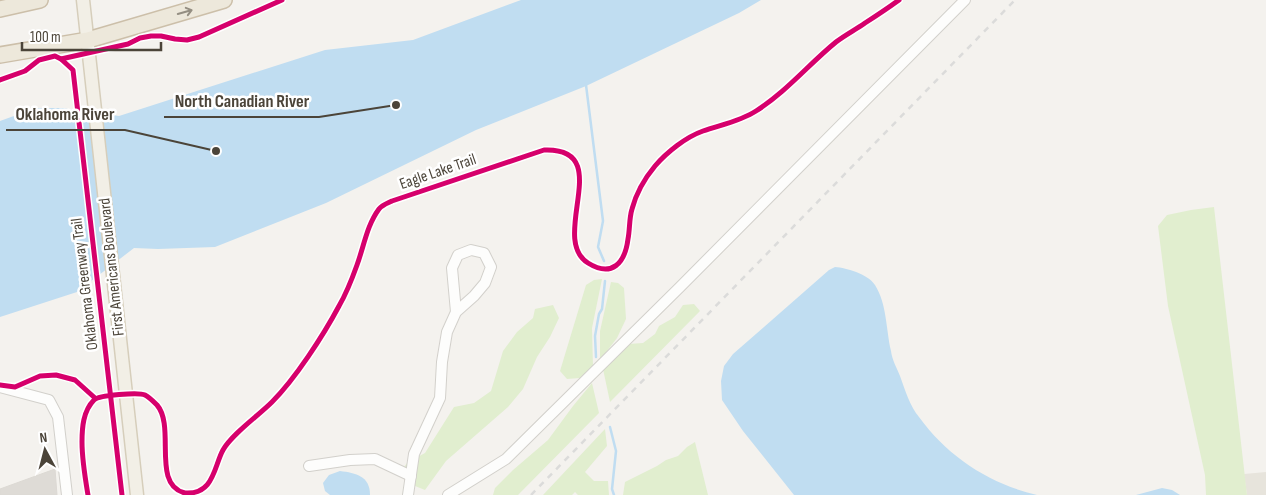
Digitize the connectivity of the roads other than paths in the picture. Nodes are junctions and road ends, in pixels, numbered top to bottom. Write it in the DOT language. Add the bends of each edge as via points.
graph roads {
  1 [pos="40,0"];
  2 [pos="83,0"];
  3 [pos="224,0"];
  4 [pos="965,0"];
  5 [pos="0,9"];
  6 [pos="88,40"];
  7 [pos="0,54"];
  8 [pos="456,312"];
  9 [pos="0,387"];
  10 [pos="309,466"];
  11 [pos="411,476"];
  12 [pos="67,495"];
  13 [pos="137,495"];
  14 [pos="408,495"];
  15 [pos="448,495"];
  1 -- 5 [label="highway"];
  2 -- 6 [label="main road, First Americans Boulevard"];
  6 -- 3 [label="highway, one-way"];
  4 -- 15 [label="street" via="506,458"];
  6 -- 7 [label="highway"];
  6 -- 13 [label="main road, First Americans Boulevard"];
  8 -- 8 [label="street" via="485,283 491,267 484,253 471,250 458,255 452,268"];
  8 -- 11 [label="street" via="447,332 440,398 414,454"];
  9 -- 12 [label="street" via="49,400 58,417"];
  10 -- 11 [label="street" via="375,459"];
  11 -- 14 [label="street"];
}
